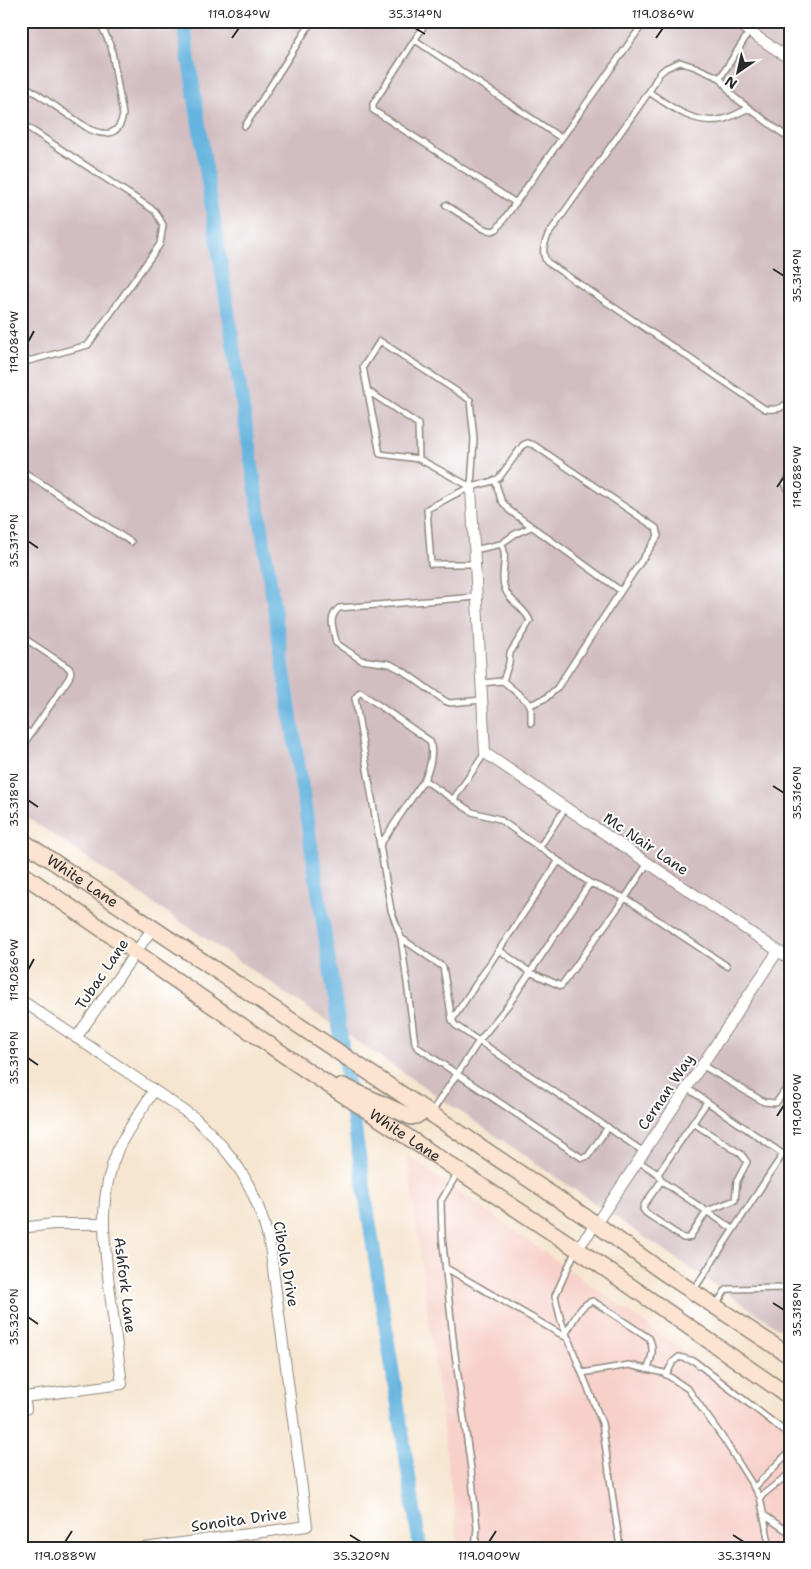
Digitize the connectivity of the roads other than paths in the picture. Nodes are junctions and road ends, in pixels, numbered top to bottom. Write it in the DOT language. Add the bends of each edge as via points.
graph roads {
  1 [pos="99,21"];
  2 [pos="312,21"];
  3 [pos="427,21"];
  4 [pos="630,21"];
  5 [pos="645,21"];
  6 [pos="734,21"];
  7 [pos="640,28"];
  8 [pos="749,32"];
  9 [pos="414,40"];
  10 [pos="789,59"];
  11 [pos="720,78"];
  12 [pos="21,83"];
  13 [pos="649,92"];
  14 [pos="749,108"];
  15 [pos="21,122"];
  16 [pos="245,126"];
  17 [pos="562,138"];
  18 [pos="790,139"];
  19 [pos="516,203"];
  20 [pos="446,205"];
  21 [pos="21,364"];
  22 [pos="368,391"];
  23 [pos="790,400"];
  24 [pos="419,460"];
  25 [pos="21,470"];
  26 [pos="790,477"];
  27 [pos="495,480"];
  28 [pos="471,487"];
  29 [pos="790,493"];
  30 [pos="531,527"];
  31 [pos="131,542"];
  32 [pos="501,544"];
  33 [pos="474,550"];
  34 [pos="475,564"];
  35 [pos="621,591"];
  36 [pos="476,597"];
  37 [pos="21,636"];
  38 [pos="504,680"];
  39 [pos="481,682"];
  40 [pos="482,700"];
  41 [pos="530,705"];
  42 [pos="531,723"];
  43 [pos="21,728"];
  44 [pos="31,734"];
  45 [pos="21,748"];
  46 [pos="485,753"];
  47 [pos="424,780"];
  48 [pos="453,800"];
  49 [pos="566,807"];
  50 [pos="21,840"];
  51 [pos="380,846"];
  52 [pos="539,848"];
  53 [pos="558,862"];
  54 [pos="648,864"];
  55 [pos="21,873"];
  56 [pos="590,883"];
  57 [pos="625,898"];
  58 [pos="152,928"];
  59 [pos="401,938"];
  60 [pos="499,950"];
  61 [pos="136,951"];
  62 [pos="778,951"];
  63 [pos="790,960"];
  64 [pos="727,966"];
  65 [pos="530,972"];
  66 [pos="21,1000"];
  67 [pos="452,1020"];
  68 [pos="76,1038"];
  69 [pos="479,1041"];
  70 [pos="702,1065"];
  71 [pos="303,1068"];
  72 [pos="457,1073"];
  73 [pos="790,1084"];
  74 [pos="686,1088"];
  75 [pos="154,1090"];
  76 [pos="707,1102"];
  77 [pos="428,1112"];
  78 [pos="693,1123"];
  79 [pos="608,1127"];
  80 [pos="790,1149"];
  81 [pos="644,1152"];
  82 [pos="783,1154"];
  83 [pos="638,1161"];
  84 [pos="458,1171"];
  85 [pos="660,1177"];
  86 [pos="706,1211"];
  87 [pos="103,1224"];
  88 [pos="596,1224"];
  89 [pos="21,1228"];
  90 [pos="733,1229"];
  91 [pos="577,1249"];
  92 [pos="446,1268"];
  93 [pos="790,1288"];
  94 [pos="693,1291"];
  95 [pos="714,1306"];
  96 [pos="566,1333"];
  97 [pos="568,1339"];
  98 [pos="790,1356"];
  99 [pos="648,1369"];
  100 [pos="582,1373"];
  101 [pos="666,1375"];
  102 [pos="790,1397"];
  103 [pos="26,1409"];
  104 [pos="790,1438"];
  105 [pos="790,1451"];
  106 [pos="790,1472"];
  107 [pos="754,1488"];
  108 [pos="760,1497"];
  109 [pos="764,1515"];
  110 [pos="307,1526"];
  111 [pos="790,1534"];
  112 [pos="150,1547"];
  113 [pos="475,1548"];
  114 [pos="620,1548"];
  115 [pos="770,1548"];
  1 -- 12 [label="lane" via="111,46 123,115 116,130 107,134 90,129"];
  2 -- 16 [label="lane"];
  3 -- 9 [label="lane"];
  4 -- 7 [label="lane"];
  5 -- 7 [label="lane"];
  6 -- 8 [label="street"];
  7 -- 17 [label="lane"];
  8 -- 10 [label="street"];
  8 -- 11 [label="lane"];
  9 -- 17 [label="lane"];
  9 -- 19 [label="lane" via="372,104 373,110"];
  11 -- 13 [label="lane" via="680,62 659,74"];
  11 -- 14 [label="lane" via="734,97"];
  13 -- 14 [label="lane" via="678,112 702,120 724,119"];
  13 -- 23 [label="lane" via="548,236 543,256 547,262 765,409 776,410"];
  14 -- 18 [label="lane"];
  15 -- 21 [label="lane" via="155,211 163,225 160,244 88,345"];
  17 -- 19 [label="lane"];
  19 -- 20 [label="lane" via="500,226 492,231"];
  22 -- 24 [label="lane" via="418,424"];
  22 -- 24 [label="lane" via="380,454"];
  22 -- 28 [label="lane" via="363,367 380,341 470,400 474,439"];
  24 -- 28 [label="lane"];
  25 -- 31 [label="lane"];
  26 -- 29 [label="lane" via="785,483"];
  27 -- 28 [label="lane"];
  27 -- 30 [label="lane" via="504,505"];
  27 -- 35 [label="lane" via="522,445 530,443 656,528 658,536"];
  28 -- 33 [label="street"];
  28 -- 34 [label="lane" via="427,509 431,564"];
  30 -- 32 [label="lane"];
  30 -- 35 [label="lane"];
  32 -- 33 [label="lane"];
  32 -- 38 [label="lane" via="505,554 504,587 508,597 528,615 530,621 510,653"];
  33 -- 34 [label="street"];
  34 -- 36 [label="street"];
  35 -- 41 [label="lane" via="557,688 546,698"];
  36 -- 39 [label="street"];
  36 -- 40 [label="lane" via="339,608 332,618 336,643 361,660 390,664 450,703"];
  37 -- 44 [label="lane" via="71,672"];
  38 -- 39 [label="lane"];
  38 -- 41 [label="lane"];
  39 -- 40 [label="street"];
  40 -- 46 [label="street"];
  41 -- 42 [label="lane"];
  43 -- 44 [label="lane"];
  44 -- 45 [label="lane"];
  46 -- 48 [label="lane"];
  46 -- 49 [label="street, Mc Nair Lane"];
  47 -- 48 [label="lane"];
  47 -- 51 [label="lane"];
  47 -- 51 [label="lane" via="430,768 430,741 360,692 355,698"];
  48 -- 52 [label="lane" via="476,814 499,819"];
  49 -- 52 [label="lane"];
  49 -- 54 [label="street, Mc Nair Lane"];
  50 -- 58 [label="main road, White Lane"];
  51 -- 59 [label="lane" via="391,910"];
  52 -- 53 [label="lane"];
  53 -- 56 [label="lane"];
  53 -- 60 [label="lane"];
  54 -- 57 [label="lane"];
  54 -- 62 [label="street, Mc Nair Lane"];
  55 -- 61 [label="main road, White Lane"];
  56 -- 57 [label="lane"];
  56 -- 65 [label="lane"];
  57 -- 64 [label="lane"];
  57 -- 65 [label="lane" via="564,985 560,987"];
  58 -- 61 [label="street, Tubac Lane"];
  58 -- 77 [label="main road, White Lane"];
  59 -- 67 [label="lane" via="443,967"];
  59 -- 72 [label="lane" via="415,1043"];
  60 -- 65 [label="lane"];
  60 -- 67 [label="lane"];
  61 -- 68 [label="street, Tubac Lane"];
  61 -- 71 [label="main road, White Lane"];
  62 -- 63 [label="street, Mc Nair Lane"];
  62 -- 70 [label="street, Cernan Way"];
  65 -- 69 [label="lane"];
  66 -- 68 [label="street, Cibola Drive"];
  67 -- 69 [label="lane"];
  68 -- 75 [label="street, Cibola Drive"];
  69 -- 72 [label="lane"];
  69 -- 79 [label="lane"];
  70 -- 73 [label="lane" via="764,1102 776,1103"];
  70 -- 74 [label="street, Cernan Way"];
  71 -- 77 [label="main road" via="410,1117"];
  71 -- 84 [label="main road, White Lane"];
  72 -- 77 [label="lane"];
  72 -- 79 [label="lane" via="582,1158 588,1156"];
  74 -- 76 [label="lane"];
  74 -- 81 [label="street, Cernan Way"];
  75 -- 87 [label="street, Ashfork Lane" via="118,1150 109,1175"];
  75 -- 110 [label="street, Cibola Drive" via="195,1118 230,1154 252,1190 264,1222 270,1246"];
  76 -- 78 [label="lane"];
  76 -- 82 [label="lane"];
  77 -- 88 [label="main road, White Lane"];
  78 -- 85 [label="lane"];
  78 -- 86 [label="lane" via="741,1154 747,1162 737,1181 734,1200"];
  79 -- 81 [label="lane"];
  80 -- 82 [label="lane"];
  81 -- 83 [label="street, Cernan Way"];
  82 -- 90 [label="lane"];
  83 -- 85 [label="lane"];
  83 -- 88 [label="street, Cernan Way"];
  84 -- 91 [label="main road, White Lane"];
  84 -- 92 [label="lane" via="441,1201"];
  85 -- 86 [label="lane"];
  85 -- 86 [label="lane" via="644,1205 646,1213 687,1238"];
  86 -- 90 [label="lane"];
  87 -- 89 [label="street"];
  87 -- 103 [label="street, Ashfork Lane" via="122,1384 24,1397"];
  88 -- 91 [label="street, Cernan Way"];
  88 -- 94 [label="main road, White Lane"];
  90 -- 94 [label="lane"];
  91 -- 96 [label="lane" via="555,1296"];
  91 -- 102 [label="main road, White Lane"];
  92 -- 97 [label="lane"];
  92 -- 113 [label="lane" via="471,1468 477,1528"];
  93 -- 95 [label="lane" via="729,1289"];
  94 -- 95 [label="main road, White Lane"];
  95 -- 98 [label="main road, White Lane"];
  96 -- 97 [label="lane"];
  96 -- 99 [label="lane" via="580,1310 593,1301 649,1338 652,1354"];
  97 -- 100 [label="lane"];
  99 -- 100 [label="lane" via="629,1365"];
  99 -- 101 [label="lane"];
  100 -- 114 [label="lane" via="602,1422"];
  101 -- 104 [label="lane" via="679,1357 694,1361"];
  101 -- 107 [label="lane" via="688,1389"];
  105 -- 107 [label="lane"];
  106 -- 108 [label="lane"];
  107 -- 108 [label="lane"];
  108 -- 109 [label="lane"];
  109 -- 111 [label="lane"];
  109 -- 115 [label="lane"];
  110 -- 112 [label="street, Sonoita Drive"];
}
